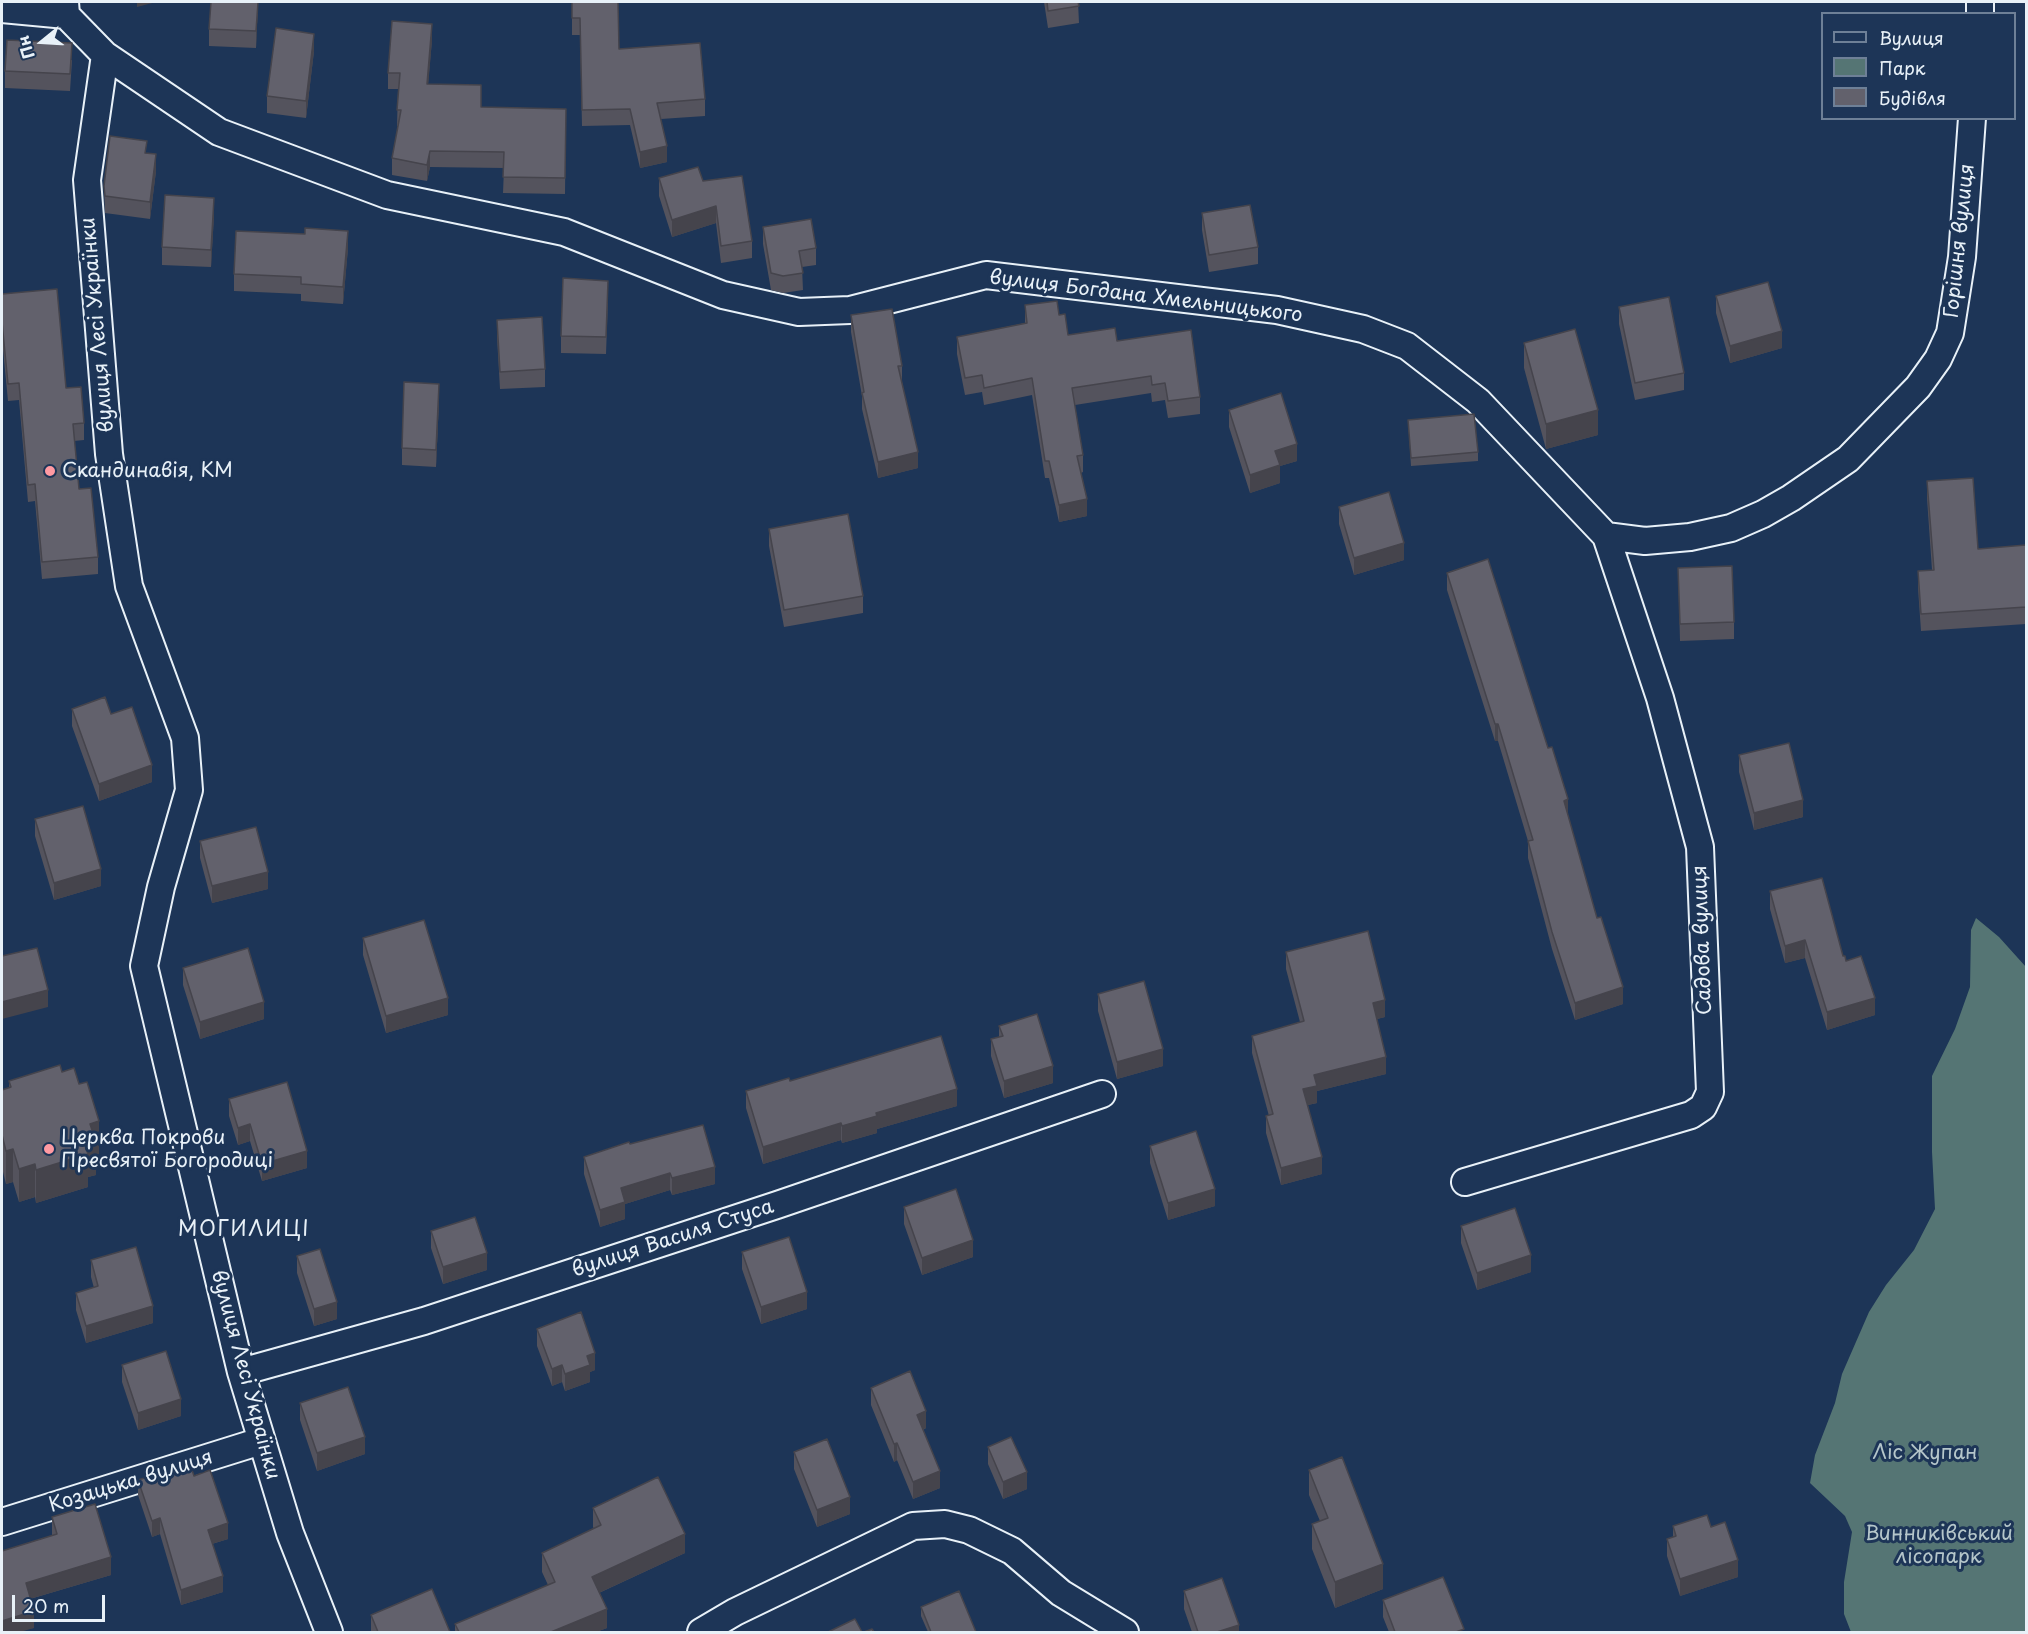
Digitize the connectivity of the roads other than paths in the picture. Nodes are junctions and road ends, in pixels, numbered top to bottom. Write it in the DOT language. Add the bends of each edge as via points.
graph roads {
  1 [pos="66,8"];
  2 [pos="2,9"];
  3 [pos="105,56"];
  4 [pos="1972,120"];
  5 [pos="1606,536"];
  6 [pos="1102,1094"];
  7 [pos="1465,1182"];
  8 [pos="241,1372"];
  9 [pos="261,1441"];
  10 [pos="2,1522"];
  11 [pos="328,1632"];
  12 [pos="701,1632"];
  13 [pos="1125,1632"];
  1 -- 2 [label="street"];
  1 -- 3 [label="street, вулиця Богдана Хмельницького"];
  3 -- 5 [label="street, вулиця Богдана Хмельницького" via="219,132 387,195 564,232 723,295 798,312 850,310 986,275 1277,310 1363,329 1407,346 1478,401"];
  3 -- 8 [label="street, вулиця Лесі Українки" via="87,180 109,454 129,585 185,738 189,790 161,887 144,966"];
  4 -- 5 [label="street, Горішня вулиця" via="1962,257 1950,333 1918,387 1848,459 1763,514 1731,528 1690,537 1645,541"];
  5 -- 7 [label="street, Садова вулиця" via="1660,698 1700,848 1710,1092 1703,1107 1691,1115"];
  6 -- 8 [label="street, вулиця Василя Стуса" via="424,1321"];
  8 -- 9 [label="street, вулиця Лесі Українки"];
  9 -- 10 [label="street, Козацька вулиця"];
  9 -- 11 [label="street, вулиця Лесі Українки" via="290,1533"];
  12 -- 13 [label="street" via="913,1527 945,1524 969,1530 1012,1551 1061,1593"];
}
